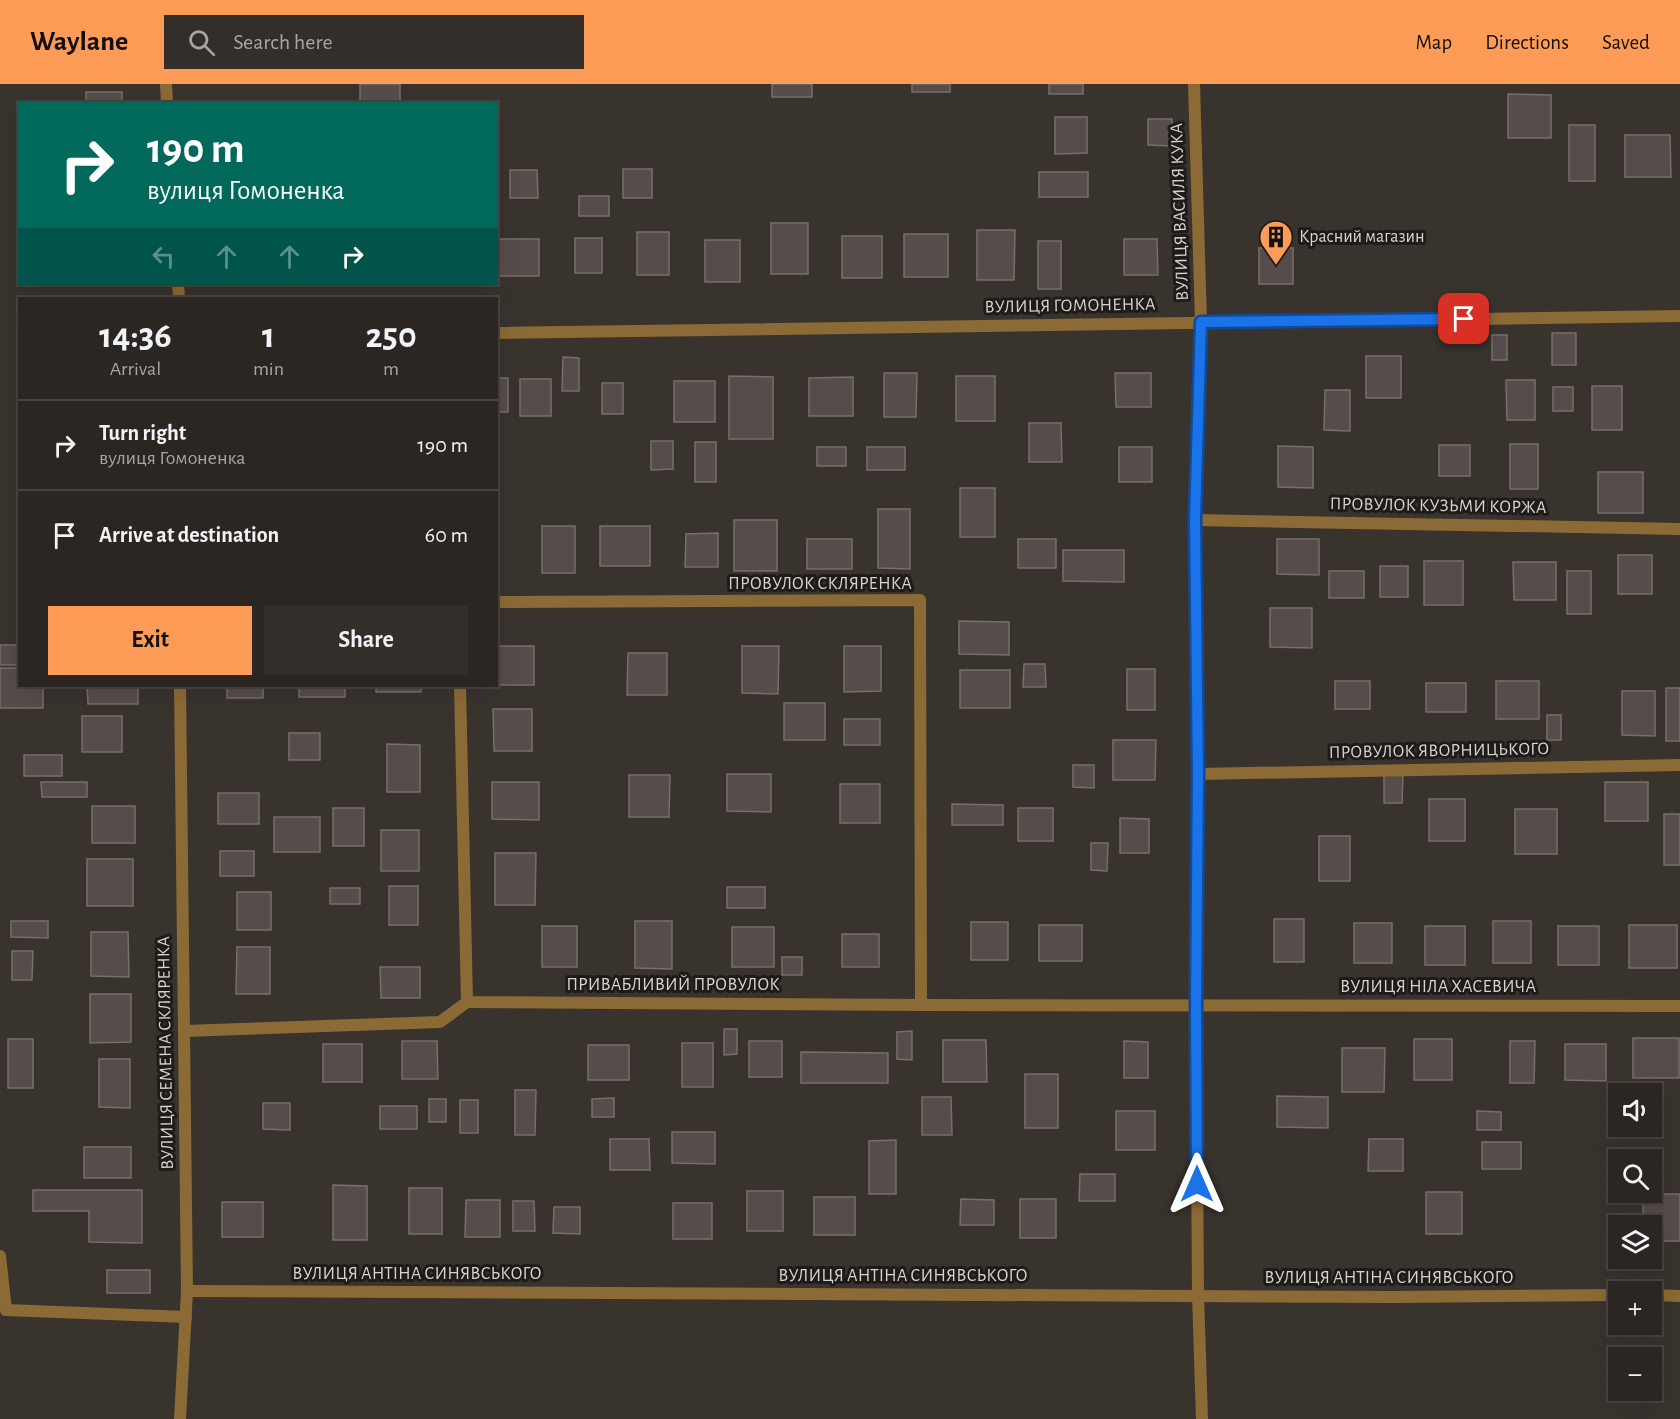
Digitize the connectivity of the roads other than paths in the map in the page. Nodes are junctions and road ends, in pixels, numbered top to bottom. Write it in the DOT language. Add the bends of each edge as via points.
graph roads {
  1 [pos="166,84"];
  2 [pos="1194,84"];
  3 [pos="167,102"];
  4 [pos="1680,316"];
  5 [pos="1201,322"];
  6 [pos="498,333"];
  7 [pos="1195,520"];
  8 [pos="1680,529"];
  9 [pos="498,602"];
  10 [pos="180,687"];
  11 [pos="460,687"];
  12 [pos="1680,765"];
  13 [pos="1198,774"];
  14 [pos="467,1002"];
  15 [pos="921,1005"];
  16 [pos="1196,1005"];
  17 [pos="1680,1006"];
  18 [pos="183,1031"];
  19 [pos="0,1256"];
  20 [pos="187,1291"];
  21 [pos="1198,1295"];
  22 [pos="1608,1295"];
  23 [pos="1662,1295"];
  24 [pos="1680,1296"];
  25 [pos="186,1317"];
  26 [pos="180,1419"];
  27 [pos="1202,1419"];
  1 -- 3 [label="street"];
  2 -- 5 [label="street, ВУЛИЦЯ ВАСИЛЯ КУКА"];
  4 -- 5 [label="street, ВУЛИЦЯ ГОМОНЕНКА"];
  5 -- 6 [label="street, ВУЛИЦЯ ГОМОНЕНКА"];
  5 -- 7 [label="street, ВУЛИЦЯ ВАСИЛЯ КУКА"];
  7 -- 8 [label="street, ПРОВУЛОК КУЗЬМИ КОРЖА"];
  7 -- 13 [label="street, ВУЛИЦЯ ВАСИЛЯ КУКА"];
  9 -- 15 [label="street, ПРОВУЛОК СКЛЯРЕНКА" via="920,600"];
  10 -- 18 [label="street, ВУЛИЦЯ СЕМЕНА СКЛЯРЕНКА"];
  11 -- 14 [label="street"];
  12 -- 13 [label="street, ПРОВУЛОК ЯВОРНИЦЬКОГО"];
  13 -- 16 [label="street, ВУЛИЦЯ ВАСИЛЯ КУКА"];
  14 -- 15 [label="street, ПРИВАБЛИВИЙ ПРОВУЛОК"];
  14 -- 18 [label="street" via="440,1022"];
  15 -- 16 [label="street, ПРИВАБЛИВИЙ ПРОВУЛОК"];
  16 -- 17 [label="street, ВУЛИЦЯ НІЛА ХАСЕВИЧА"];
  16 -- 21 [label="street, ВУЛИЦЯ ВАСИЛЯ КУКА"];
  18 -- 20 [label="street, ВУЛИЦЯ СЕМЕНА СКЛЯРЕНКА"];
  19 -- 25 [label="street" via="6,1310"];
  20 -- 21 [label="street, ВУЛИЦЯ АНТІНА СИНЯВСЬКОГО"];
  20 -- 25 [label="street, ВУЛИЦЯ СЕМЕНА СКЛЯРЕНКА"];
  21 -- 22 [label="street, ВУЛИЦЯ АНТІНА СИНЯВСЬКОГО"];
  21 -- 27 [label="street, ВУЛИЦЯ ВАСИЛЯ КУКА"];
  23 -- 24 [label="street"];
  25 -- 26 [label="street, ВУЛИЦЯ СЕМЕНА СКЛЯРЕНКА"];
}
